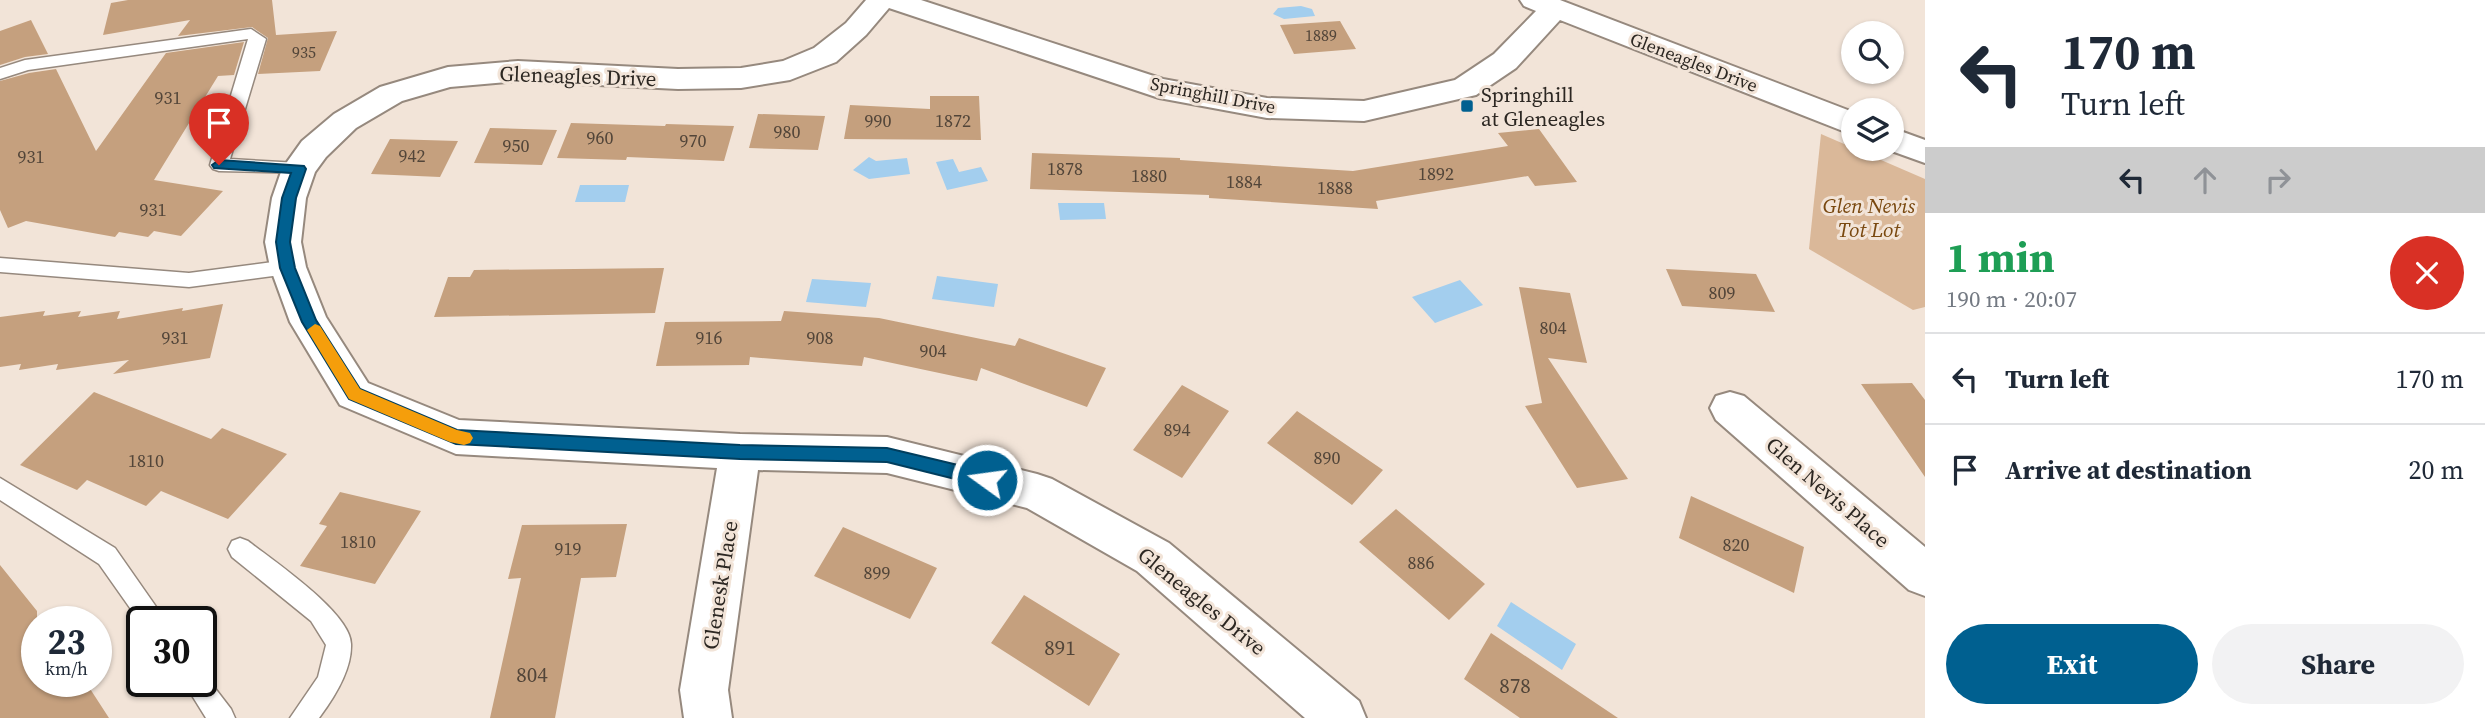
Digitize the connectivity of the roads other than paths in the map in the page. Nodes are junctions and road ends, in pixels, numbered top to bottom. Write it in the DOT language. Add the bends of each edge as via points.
graph roads {
  1 [pos="881,0"];
  2 [pos="892,0"];
  3 [pos="1545,4"];
  4 [pos="0,74"];
  5 [pos="1841,119"];
  6 [pos="1904,144"];
  7 [pos="1925,152"];
  8 [pos="299,169"];
  9 [pos="0,265"];
  10 [pos="288,268"];
  11 [pos="1730,408"];
  12 [pos="740,452"];
  13 [pos="0,488"];
  14 [pos="240,549"];
  15 [pos="1925,575"];
  16 [pos="143,606"];
  17 [pos="207,697"];
  18 [pos="222,718"];
  19 [pos="303,718"];
  20 [pos="709,718"];
  21 [pos="1342,718"];
  1 -- 8 [label="street, Gleneagles Drive" via="825,55 790,70 741,78 678,79 518,71 436,81 391,94 345,121"];
  2 -- 3 [label="street, Springhill Drive" via="1159,88 1267,108 1364,111 1465,88 1505,61"];
  3 -- 5 [label="street, Gleneagles Drive"];
  4 -- 8 [label="lane" via="25,65 251,34 258,39 219,165"];
  6 -- 7 [label="street"];
  8 -- 10 [label="street, Gleneagles Drive" via="289,198 283,242"];
  9 -- 10 [label="lane" via="189,280"];
  10 -- 12 [label="street, Gleneagles Drive" via="309,322 354,394 456,437"];
  11 -- 15 [label="street, Glen Nevis Place"];
  12 -- 20 [label="street, Glenesk Place" via="704,690"];
  12 -- 21 [label="street, Gleneagles Drive" via="887,455 1037,492 1153,557"];
  13 -- 16 [label="lane" via="107,556"];
  14 -- 19 [label="lane" via="320,613 339,643 329,683"];
  17 -- 18 [label="lane"];
}
